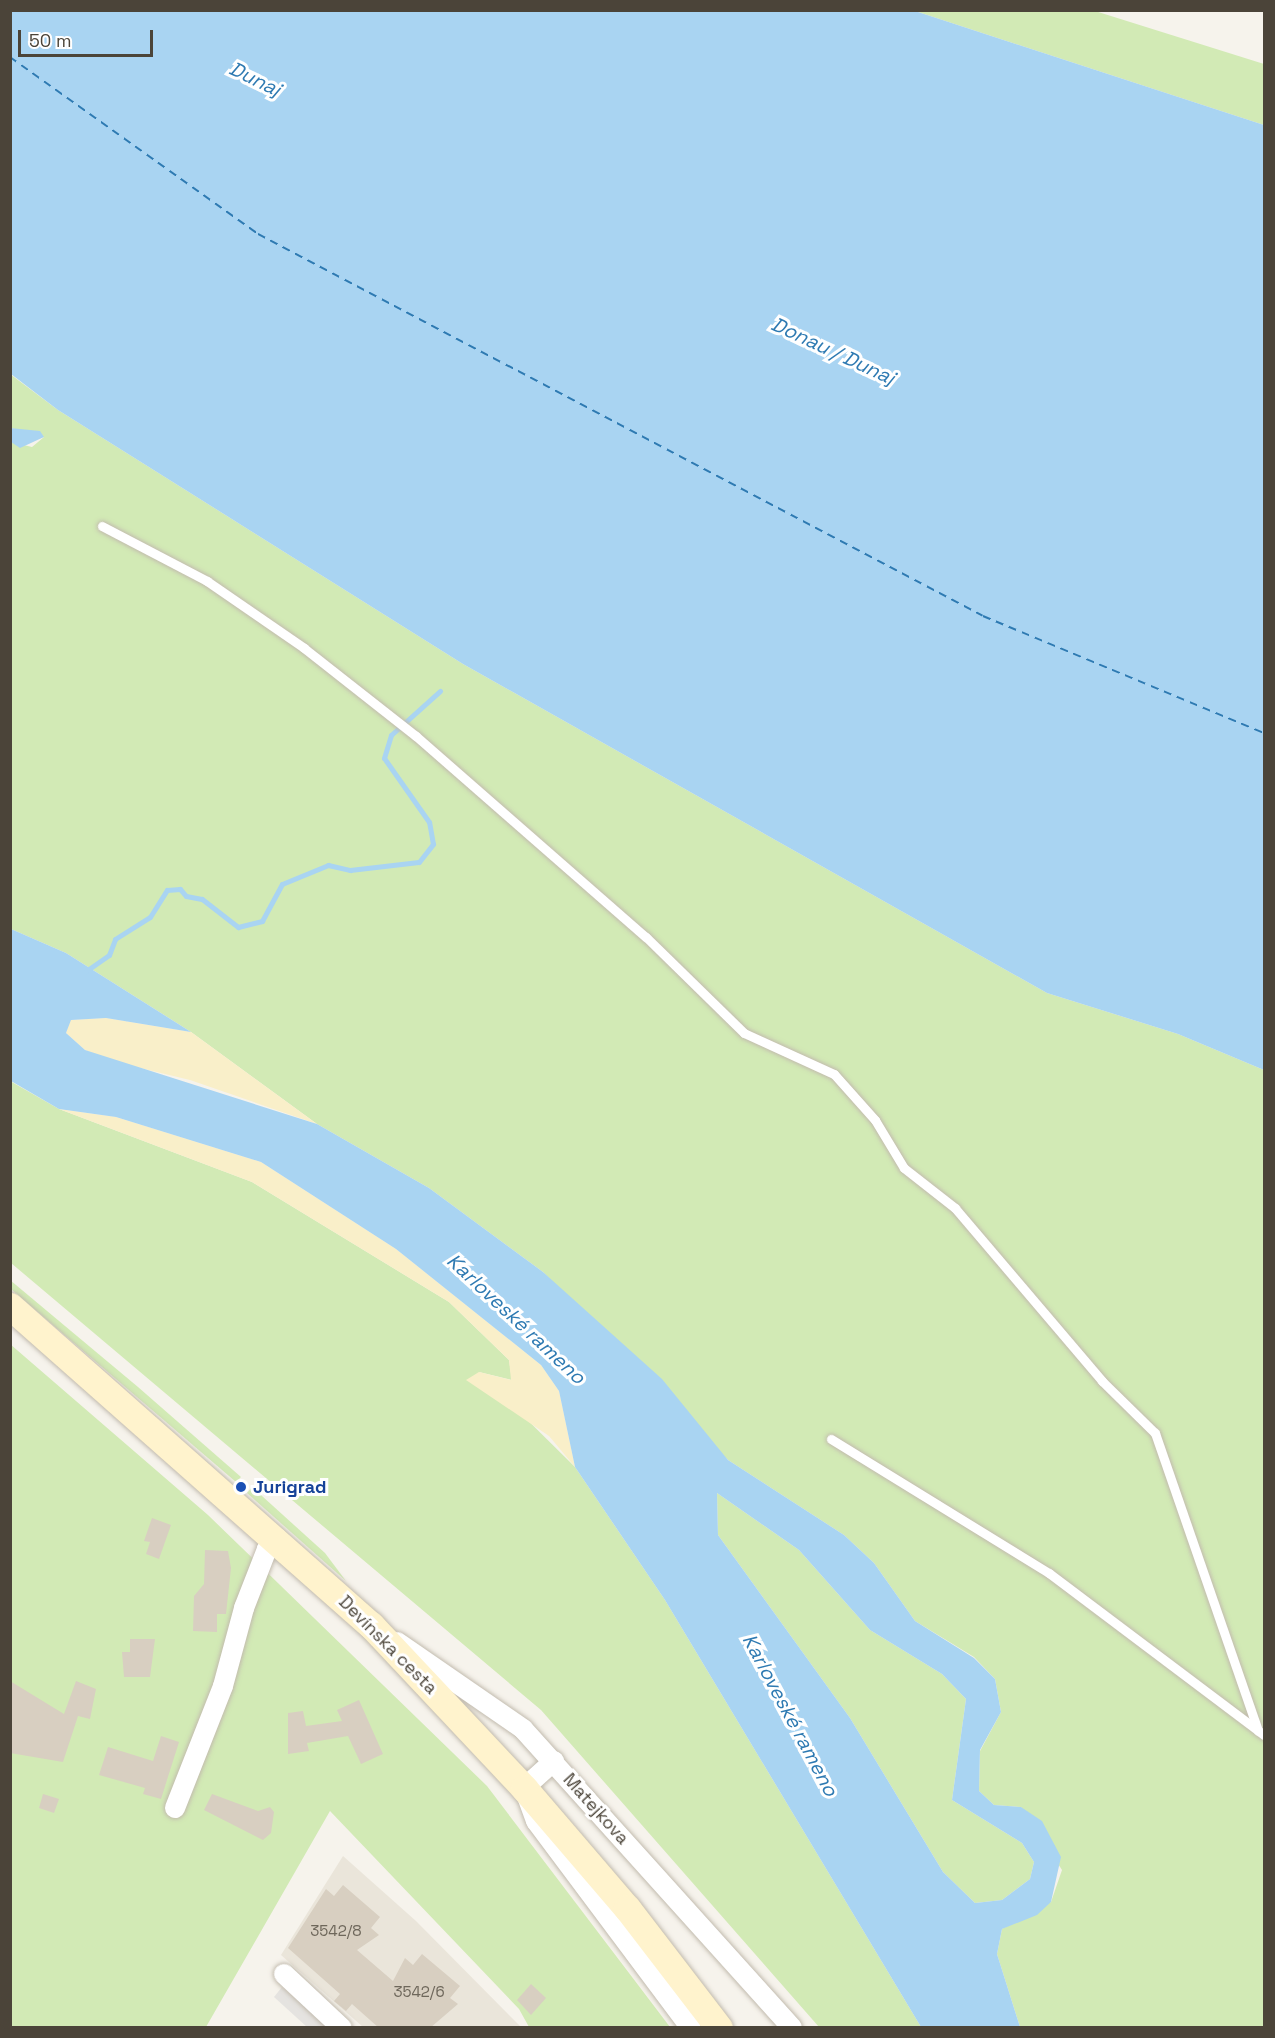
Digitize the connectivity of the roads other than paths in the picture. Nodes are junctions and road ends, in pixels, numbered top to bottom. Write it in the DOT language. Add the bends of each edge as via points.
graph roads {
  1 [pos="102,526"];
  2 [pos="10,1306"];
  3 [pos="831,1439"];
  4 [pos="277,1538"];
  5 [pos="371,1624"];
  6 [pos="1261,1733"];
  7 [pos="560,1767"];
  8 [pos="524,1788"];
  9 [pos="175,1808"];
  10 [pos="284,1974"];
  11 [pos="342,2028"];
  12 [pos="691,2028"];
  13 [pos="719,2028"];
  14 [pos="792,2028"];
  1 -- 6 [label="lane" via="207,581 385,711 646,938 744,1033 834,1074 874,1120 904,1168 955,1208 1102,1381 1139,1412 1155,1433"];
  2 -- 4 [label="street, Devínska cesta"];
  3 -- 6 [label="lane" via="1049,1573"];
  4 -- 5 [label="street, Devínska cesta"];
  4 -- 9 [label="street" via="267,1549 244,1608 223,1686"];
  5 -- 7 [label="street, Matejkova" via="491,1703"];
  5 -- 8 [label="street, Devínska cesta"];
  7 -- 8 [label="street"];
  7 -- 14 [label="street, Matejkova"];
  8 -- 12 [label="street" via="557,1851"];
  8 -- 13 [label="street, Devínska cesta" via="627,1908"];
  10 -- 11 [label="street"];
}
